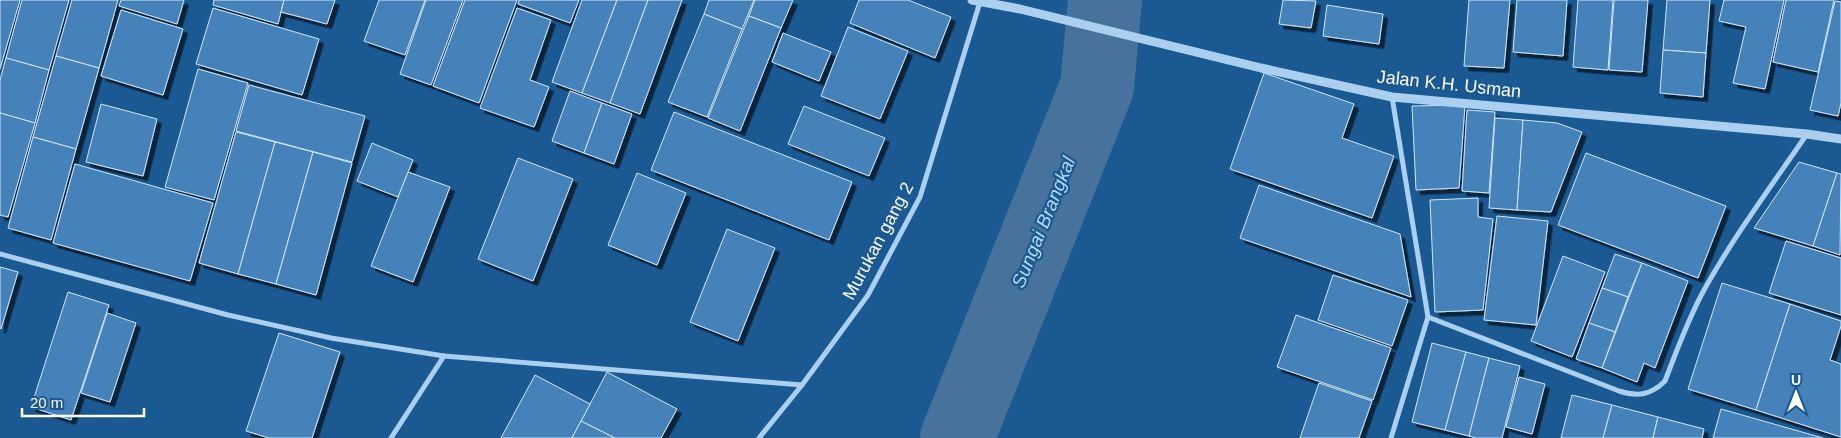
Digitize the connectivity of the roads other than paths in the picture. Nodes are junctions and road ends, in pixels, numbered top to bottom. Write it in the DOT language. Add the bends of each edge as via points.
graph roads {
  1 [pos="976,1"];
  2 [pos="1392,97"];
  3 [pos="1807,134"];
  4 [pos="1841,139"];
  5 [pos="0,254"];
  6 [pos="1428,317"];
  7 [pos="444,356"];
  8 [pos="802,385"];
  9 [pos="391,438"];
  10 [pos="759,438"];
  11 [pos="1391,438"];
  1 -- 2 [label="street, Jalan K.H. Usman"];
  1 -- 8 [label="street, Murukan gang 2" via="920,197 868,296"];
  2 -- 3 [label="street, Jalan K.H. Usman"];
  2 -- 6 [label="street"];
  3 -- 4 [label="street, Jalan K.H. Usman"];
  3 -- 6 [label="street" via="1703,291 1665,381 1647,394 1634,396 1619,392"];
  5 -- 7 [label="street" via="228,315 331,338"];
  6 -- 11 [label="street"];
  7 -- 8 [label="street"];
  7 -- 9 [label="street"];
  8 -- 10 [label="street, Murukan gang 2"];
}
